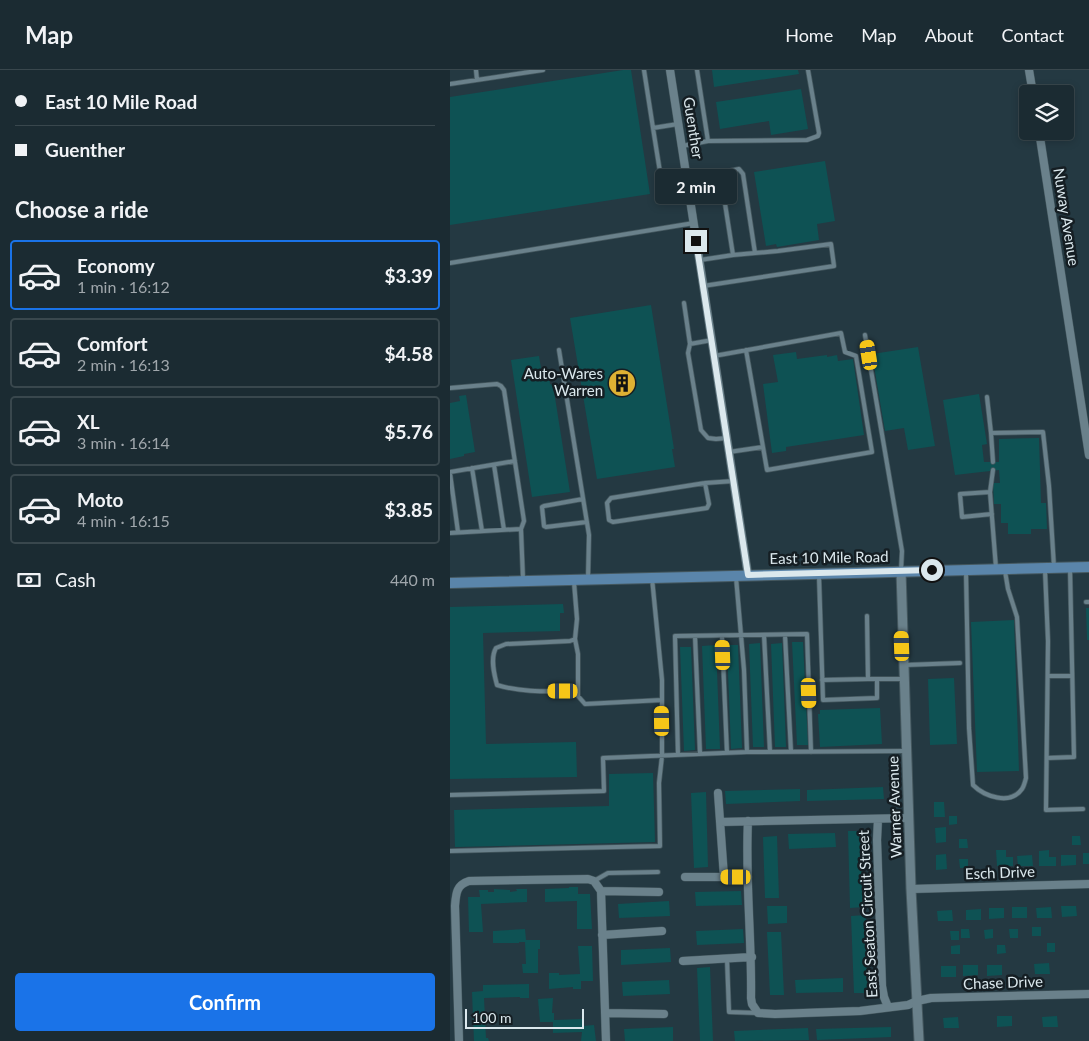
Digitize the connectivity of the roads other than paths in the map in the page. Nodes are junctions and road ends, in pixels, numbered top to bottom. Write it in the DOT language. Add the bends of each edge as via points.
graph roads {
  1 [pos="476,70"];
  2 [pos="543,70"];
  3 [pos="644,70"];
  4 [pos="670,70"];
  5 [pos="697,70"];
  6 [pos="808,70"];
  7 [pos="1029,70"];
  8 [pos="532,71"];
  9 [pos="478,80"];
  10 [pos="450,84"];
  11 [pos="1032,85"];
  12 [pos="678,124"];
  13 [pos="654,128"];
  14 [pos="1040,140"];
  15 [pos="708,142"];
  16 [pos="682,146"];
  17 [pos="664,197"];
  18 [pos="694,223"];
  19 [pos="755,252"];
  20 [pos="733,255"];
  21 [pos="699,260"];
  22 [pos="450,263"];
  23 [pos="703,286"];
  24 [pos="684,303"];
  25 [pos="865,335"];
  26 [pos="712,340"];
  27 [pos="690,344"];
  28 [pos="559,350"];
  29 [pos="746,350"];
  30 [pos="714,356"];
  31 [pos="450,388"];
  32 [pos="987,397"];
  33 [pos="991,433"];
  34 [pos="727,438"];
  35 [pos="762,447"];
  36 [pos="729,452"];
  37 [pos="1089,455"];
  38 [pos="515,461"];
  39 [pos="993,462"];
  40 [pos="494,464"];
  41 [pos="472,468"];
  42 [pos="992,470"];
  43 [pos="450,472"];
  44 [pos="734,481"];
  45 [pos="705,484"];
  46 [pos="990,492"];
  47 [pos="583,499"];
  48 [pos="992,514"];
  49 [pos="586,522"];
  50 [pos="504,530"];
  51 [pos="521,530"];
  52 [pos="482,531"];
  53 [pos="458,532"];
  54 [pos="450,533"];
  55 [pos="1089,566"];
  56 [pos="1049,567"];
  57 [pos="1070,567"];
  58 [pos="1000,569"];
  59 [pos="966,570"];
  60 [pos="900,571"];
  61 [pos="819,574"];
  62 [pos="736,575"];
  63 [pos="748,575"];
  64 [pos="652,578"];
  65 [pos="588,579"];
  66 [pos="574,580"];
  67 [pos="523,581"];
  68 [pos="450,583"];
  69 [pos="866,616"];
  70 [pos="785,634"];
  71 [pos="764,635"];
  72 [pos="695,636"];
  73 [pos="722,636"];
  74 [pos="742,636"];
  75 [pos="575,639"];
  76 [pos="960,663"];
  77 [pos="903,665"];
  78 [pos="1048,676"];
  79 [pos="1072,676"];
  80 [pos="877,678"];
  81 [pos="868,679"];
  82 [pos="904,679"];
  83 [pos="822,680"];
  84 [pos="578,691"];
  85 [pos="662,700"];
  86 [pos="906,750"];
  87 [pos="747,752"];
  88 [pos="770,752"];
  89 [pos="790,752"];
  90 [pos="811,752"];
  91 [pos="726,753"];
  92 [pos="700,754"];
  93 [pos="678,755"];
  94 [pos="662,756"];
  95 [pos="1047,758"];
  96 [pos="718,793"];
  97 [pos="450,795"];
  98 [pos="1083,809"];
  99 [pos="909,818"];
  100 [pos="878,819"];
  101 [pos="748,821"];
  102 [pos="720,822"];
  103 [pos="450,851"];
  104 [pos="658,872"];
  105 [pos="685,877"];
  106 [pos="724,877"];
  107 [pos="748,877"];
  108 [pos="594,882"];
  109 [pos="1089,884"];
  110 [pos="911,889"];
  111 [pos="600,891"];
  112 [pos="659,892"];
  113 [pos="662,931"];
  114 [pos="602,935"];
  115 [pos="752,957"];
  116 [pos="727,959"];
  117 [pos="683,961"];
  118 [pos="1089,994"];
  119 [pos="917,1001"];
  120 [pos="888,1007"];
  121 [pos="756,1011"];
  122 [pos="605,1013"];
  123 [pos="664,1014"];
  124 [pos="459,1041"];
  125 [pos="606,1041"];
  126 [pos="919,1041"];
  1 -- 9 [label="lane"];
  2 -- 8 [label="lane"];
  3 -- 13 [label="lane"];
  4 -- 12 [label="street, Guenther"];
  5 -- 15 [label="lane"];
  6 -- 15 [label="lane" via="818,136 807,140"];
  7 -- 11 [label="street"];
  8 -- 9 [label="lane"];
  9 -- 10 [label="lane"];
  12 -- 13 [label="lane"];
  12 -- 16 [label="street, Guenther"];
  13 -- 17 [label="lane"];
  14 -- 37 [label="street, Nuway Avenue"];
  15 -- 16 [label="lane"];
  16 -- 18 [label="street, Guenther"];
  18 -- 21 [label="street, Guenther"];
  18 -- 22 [label="lane"];
  19 -- 20 [label="lane"];
  19 -- 20 [label="lane" via="743,174 739,170 724,172 721,178"];
  19 -- 23 [label="lane" via="831,244 834,266"];
  20 -- 21 [label="lane"];
  21 -- 23 [label="street, Guenther"];
  23 -- 26 [label="street, Guenther"];
  24 -- 27 [label="lane"];
  25 -- 60 [label="lane" via="902,551"];
  26 -- 27 [label="lane"];
  26 -- 30 [label="street, Guenther"];
  27 -- 34 [label="lane" via="688,352 701,430 708,438"];
  28 -- 47 [label="lane"];
  29 -- 30 [label="lane"];
  29 -- 35 [label="lane"];
  29 -- 35 [label="lane" via="841,333 845,352 856,356 872,452 767,470"];
  30 -- 34 [label="street, Guenther"];
  31 -- 38 [label="lane" via="501,386"];
  32 -- 33 [label="lane"];
  33 -- 39 [label="lane"];
  33 -- 56 [label="lane" via="1043,432 1049,486"];
  34 -- 36 [label="street, Guenther"];
  35 -- 36 [label="lane"];
  36 -- 44 [label="street, Guenther"];
  38 -- 40 [label="lane"];
  38 -- 51 [label="lane" via="524,521"];
  40 -- 41 [label="lane"];
  40 -- 50 [label="lane"];
  41 -- 43 [label="lane"];
  41 -- 52 [label="lane"];
  42 -- 46 [label="lane"];
  43 -- 53 [label="lane"];
  44 -- 45 [label="lane"];
  44 -- 63 [label="street, Guenther"];
  45 -- 45 [label="lane" via="611,498 607,503 609,520 707,508"];
  46 -- 48 [label="lane"];
  46 -- 48 [label="lane" via="960,494 962,517"];
  47 -- 49 [label="lane"];
  47 -- 49 [label="lane" via="544,506 542,513 546,527"];
  48 -- 58 [label="lane"];
  49 -- 65 [label="lane" via="589,535"];
  50 -- 51 [label="lane"];
  50 -- 52 [label="lane"];
  51 -- 67 [label="lane"];
  52 -- 53 [label="lane"];
  53 -- 54 [label="lane"];
  55 -- 57 [label="main road, East 10 Mile Road"];
  56 -- 57 [label="main road, East 10 Mile Road"];
  56 -- 58 [label="main road, East 10 Mile Road"];
  56 -- 78 [label="lane"];
  57 -- 79 [label="lane"];
  58 -- 59 [label="main road, East 10 Mile Road"];
  58 -- 59 [label="lane" via="1017,617 1026,778 1023,789 1006,798 991,797 973,785"];
  59 -- 60 [label="main road, East 10 Mile Road"];
  60 -- 61 [label="main road, East 10 Mile Road"];
  60 -- 77 [label="street, Warner Avenue"];
  61 -- 63 [label="main road, East 10 Mile Road"];
  61 -- 83 [label="lane"];
  62 -- 63 [label="main road, East 10 Mile Road"];
  62 -- 64 [label="main road, East 10 Mile Road"];
  62 -- 74 [label="lane"];
  64 -- 65 [label="main road, East 10 Mile Road"];
  64 -- 85 [label="lane"];
  65 -- 66 [label="main road, East 10 Mile Road"];
  66 -- 67 [label="main road, East 10 Mile Road"];
  66 -- 75 [label="lane"];
  67 -- 68 [label="main road, East 10 Mile Road"];
  69 -- 81 [label="lane"];
  70 -- 71 [label="lane"];
  70 -- 89 [label="lane"];
  70 -- 90 [label="lane" via="807,634"];
  71 -- 74 [label="lane"];
  71 -- 88 [label="lane"];
  72 -- 73 [label="lane"];
  72 -- 92 [label="lane"];
  72 -- 93 [label="lane" via="675,636"];
  73 -- 74 [label="lane"];
  73 -- 91 [label="lane"];
  74 -- 87 [label="lane"];
  75 -- 84 [label="lane"];
  75 -- 84 [label="lane" via="506,644 496,648 494,673 497,685 510,689"];
  76 -- 77 [label="lane"];
  77 -- 82 [label="street, Warner Avenue"];
  78 -- 79 [label="lane"];
  78 -- 95 [label="lane"];
  79 -- 95 [label="lane" via="1074,757"];
  80 -- 81 [label="lane"];
  80 -- 82 [label="lane"];
  80 -- 83 [label="lane" via="876,698 823,700"];
  81 -- 83 [label="lane"];
  82 -- 86 [label="street, Warner Avenue"];
  84 -- 85 [label="lane" via="585,704"];
  85 -- 94 [label="lane"];
  86 -- 90 [label="lane"];
  86 -- 99 [label="street, Warner Avenue"];
  87 -- 88 [label="lane"];
  87 -- 91 [label="lane"];
  88 -- 89 [label="lane"];
  89 -- 90 [label="lane"];
  91 -- 92 [label="lane"];
  92 -- 93 [label="lane"];
  93 -- 94 [label="lane"];
  94 -- 97 [label="lane" via="603,758 604,791"];
  94 -- 103 [label="lane" via="660,846"];
  95 -- 98 [label="lane" via="1046,810"];
  96 -- 102 [label="street"];
  99 -- 100 [label="street"];
  99 -- 110 [label="street, Warner Avenue"];
  100 -- 101 [label="street"];
  100 -- 120 [label="street, East Seaton Circuit Street" via="876,840 882,986"];
  101 -- 102 [label="street"];
  101 -- 107 [label="street"];
  102 -- 106 [label="street"];
  104 -- 108 [label="lane" via="608,873"];
  105 -- 106 [label="street"];
  106 -- 107 [label="street"];
  107 -- 115 [label="street"];
  108 -- 111 [label="street"];
  108 -- 124 [label="street" via="588,878 484,880 469,881 458,887 455,906"];
  109 -- 110 [label="street, Esch Drive"];
  110 -- 119 [label="street, Warner Avenue"];
  111 -- 112 [label="street"];
  111 -- 114 [label="street"];
  113 -- 114 [label="street"];
  114 -- 122 [label="street"];
  115 -- 116 [label="street"];
  115 -- 121 [label="street" via="751,998"];
  116 -- 117 [label="street"];
  116 -- 121 [label="lane" via="730,1012"];
  118 -- 119 [label="street, Chase Drive"];
  119 -- 120 [label="street, Chase Drive"];
  119 -- 126 [label="street, Warner Avenue"];
  120 -- 121 [label="street, Chase Drive" via="775,1014"];
  122 -- 123 [label="street"];
  122 -- 125 [label="street"];
}
